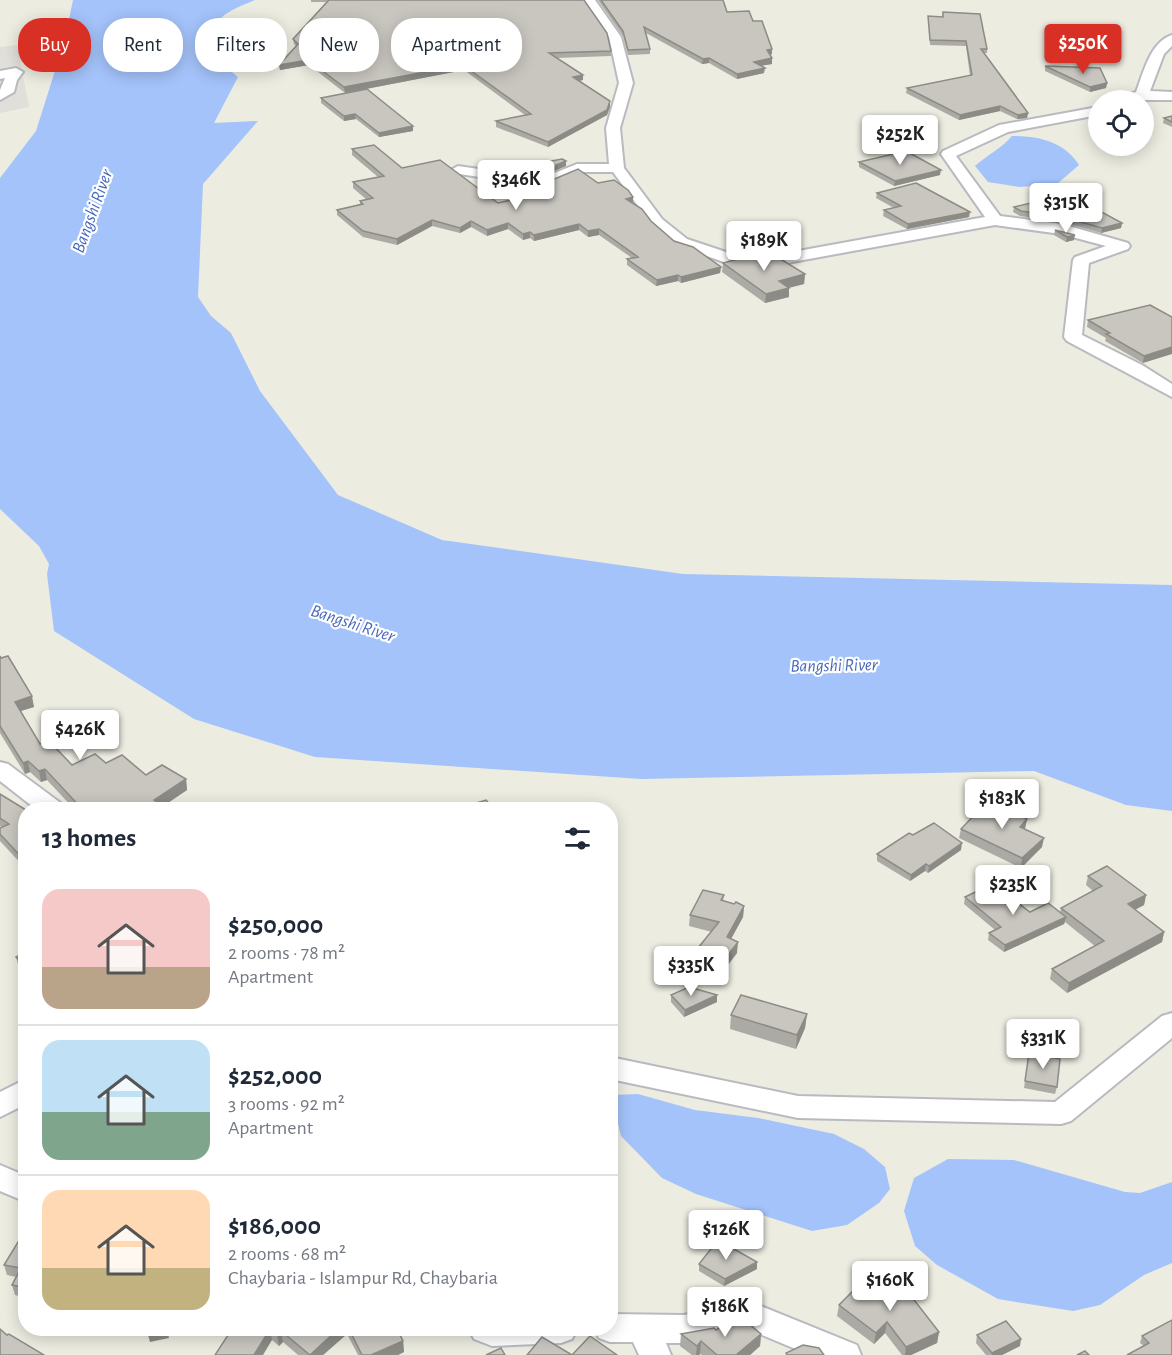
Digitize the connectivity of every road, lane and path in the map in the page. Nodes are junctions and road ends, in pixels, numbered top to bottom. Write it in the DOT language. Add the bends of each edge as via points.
graph roads {
  1 [pos="588,0"];
  2 [pos="1172,39"];
  3 [pos="0,75"];
  4 [pos="1144,90"];
  5 [pos="1154,95"];
  6 [pos="0,96"];
  7 [pos="1172,96"];
  8 [pos="1088,113"];
  9 [pos="617,168"];
  10 [pos="458,170"];
  11 [pos="995,220"];
  12 [pos="1172,392"];
  13 [pos="0,769"];
  14 [pos="42,802"];
  15 [pos="1172,1023"];
  16 [pos="618,1070"];
  17 [pos="18,1095"];
  18 [pos="0,1106"];
  19 [pos="0,1177"];
  20 [pos="18,1186"];
  21 [pos="618,1331"];
  22 [pos="649,1342"];
  23 [pos="845,1355"];
  1 -- 9 [label="street" via="615,38 626,83 613,128"];
  2 -- 4 [label="street" via="1158,52"];
  3 -- 6 [label="street" via="16,72 7,92"];
  5 -- 7 [label="street"];
  8 -- 11 [label="street" via="1004,128 948,154"];
  9 -- 10 [label="street" via="577,168 544,183"];
  9 -- 11 [label="street" via="657,222 681,242 724,257 776,260"];
  11 -- 12 [label="street" via="1062,229 1122,246 1081,260 1073,337"];
  13 -- 14 [label="street"];
  15 -- 16 [label="street" via="1061,1113 798,1107"];
  17 -- 18 [label="street"];
  19 -- 20 [label="street"];
  21 -- 22 [label="street"];
  22 -- 23 [label="street" via="683,1329 756,1318"];
}
